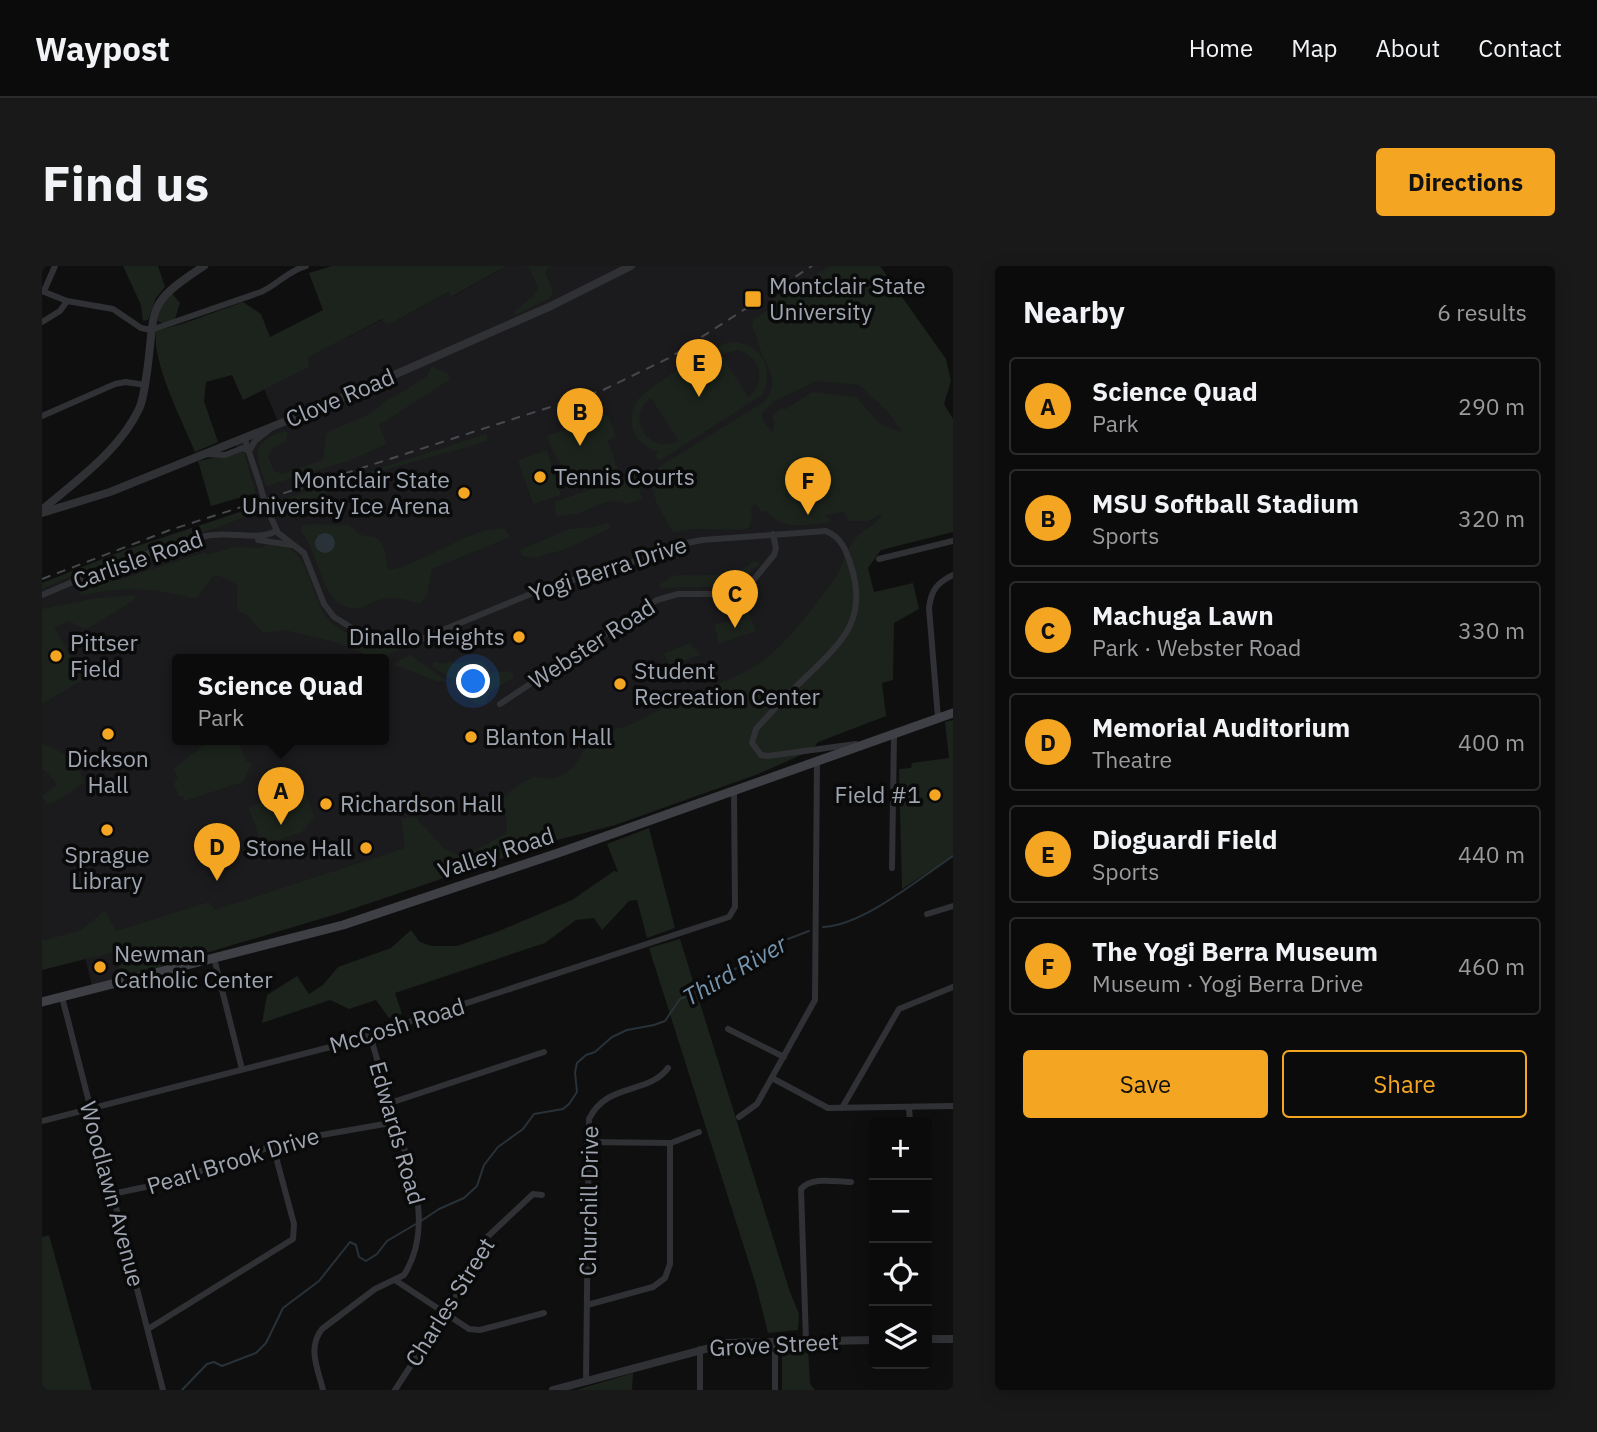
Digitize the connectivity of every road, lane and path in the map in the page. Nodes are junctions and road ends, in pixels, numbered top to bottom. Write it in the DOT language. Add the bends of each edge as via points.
graph roads {
  1 [pos="55,266"];
  2 [pos="204,266"];
  3 [pos="306,266"];
  4 [pos="631,266"];
  5 [pos="43,291"];
  6 [pos="67,301"];
  7 [pos="42,322"];
  8 [pos="151,330"];
  9 [pos="145,385"];
  10 [pos="43,413"];
  11 [pos="272,426"];
  12 [pos="244,437"];
  13 [pos="249,451"];
  14 [pos="202,454"];
  15 [pos="42,511"];
  16 [pos="276,531"];
  17 [pos="233,534"];
  18 [pos="773,534"];
  19 [pos="953,541"];
  20 [pos="301,550"];
  21 [pos="879,559"];
  22 [pos="953,575"];
  23 [pos="42,595"];
  24 [pos="500,704"];
  25 [pos="953,713"];
  26 [pos="938,718"];
  27 [pos="894,734"];
  28 [pos="870,742"];
  29 [pos="817,761"];
  30 [pos="734,791"];
  31 [pos="892,868"];
  32 [pos="953,906"];
  33 [pos="927,914"];
  34 [pos="214,958"];
  35 [pos="953,988"];
  36 [pos="62,997"];
  37 [pos="42,1002"];
  38 [pos="728,1029"];
  39 [pos="370,1035"];
  40 [pos="544,1052"];
  41 [pos="784,1057"];
  42 [pos="668,1068"];
  43 [pos="242,1069"];
  44 [pos="772,1078"];
  45 [pos="390,1103"];
  46 [pos="909,1107"];
  47 [pos="953,1107"];
  48 [pos="90,1108"];
  49 [pos="842,1108"];
  50 [pos="739,1117"];
  51 [pos="910,1117"];
  52 [pos="42,1121"];
  53 [pos="396,1122"];
  54 [pos="699,1132"];
  55 [pos="587,1142"];
  56 [pos="670,1143"];
  57 [pos="273,1146"];
  58 [pos="851,1182"];
  59 [pos="112,1194"];
  60 [pos="542,1195"];
  61 [pos="395,1280"];
  62 [pos="587,1305"];
  63 [pos="544,1313"];
  64 [pos="444,1314"];
  65 [pos="148,1329"];
  66 [pos="932,1339"];
  67 [pos="953,1339"];
  68 [pos="869,1340"];
  69 [pos="806,1341"];
  70 [pos="775,1342"];
  71 [pos="700,1349"];
  72 [pos="586,1381"];
  73 [pos="163,1390"];
  74 [pos="323,1390"];
  75 [pos="395,1390"];
  76 [pos="553,1390"];
  77 [pos="700,1390"];
  78 [pos="775,1390"];
  1 -- 5 [label="street"];
  2 -- 8 [label="street" via="163,296"];
  3 -- 8 [label="street" via="261,292"];
  4 -- 11 [label="street, Clove Road" via="379,383"];
  5 -- 6 [label="street"];
  6 -- 7 [label="street"];
  6 -- 8 [label="street" via="113,309"];
  8 -- 9 [label="street"];
  9 -- 10 [label="street" via="120,383"];
  9 -- 15 [label="street" via="127,428 95,465"];
  11 -- 12 [label="street, Clove Road"];
  11 -- 13 [label="street"];
  12 -- 13 [label="street"];
  12 -- 14 [label="street, Clove Road"];
  13 -- 14 [label="street"];
  13 -- 16 [label="street, bridge"];
  14 -- 15 [label="street, Clove Road" via="110,492"];
  16 -- 17 [label="street, Carlisle Road" via="264,536"];
  16 -- 20 [label="street, Yogi Berra Drive"];
  17 -- 20 [label="street"];
  17 -- 23 [label="street, Carlisle Road" via="213,534 160,550"];
  18 -- 20 [label="street, Yogi Berra Drive" via="677,545 553,585 432,635 402,642 334,617"];
  18 -- 24 [label="street, Webster Road" via="774,555 743,590 726,596 678,594 657,600"];
  18 -- 28 [label="street, Yogi Berra Drive" via="819,530 836,537 844,546 855,580 856,608 842,641 756,729 752,743 768,757"];
  19 -- 21 [label="street"];
  22 -- 26 [label="street" via="931,593 929,608"];
  25 -- 26 [label="main road, Valley Road"];
  26 -- 27 [label="main road, Valley Road"];
  27 -- 28 [label="main road, Valley Road"];
  27 -- 31 [label="street"];
  28 -- 29 [label="main road, Valley Road"];
  29 -- 30 [label="main road, Valley Road"];
  29 -- 41 [label="street" via="815,1000"];
  30 -- 34 [label="main road, Valley Road" via="344,925"];
  30 -- 39 [label="street, McCosh Road" via="734,911 729,917"];
  32 -- 33 [label="street"];
  34 -- 36 [label="main road, Valley Road"];
  34 -- 43 [label="street"];
  35 -- 49 [label="street" via="899,1009"];
  36 -- 37 [label="main road, Valley Road"];
  36 -- 48 [label="street, Woodlawn Avenue"];
  38 -- 41 [label="street"];
  39 -- 43 [label="street, McCosh Road"];
  39 -- 45 [label="street, Edwards Road"];
  40 -- 45 [label="street"];
  41 -- 44 [label="street"];
  42 -- 55 [label="street, Churchill Drive" via="658,1078 614,1093 600,1104 589,1119"];
  43 -- 48 [label="street, McCosh Road"];
  44 -- 49 [label="street" via="828,1108"];
  44 -- 50 [label="street" via="757,1104"];
  45 -- 53 [label="street, Edwards Road"];
  46 -- 47 [label="street"];
  46 -- 49 [label="street"];
  46 -- 51 [label="street"];
  48 -- 52 [label="street, McCosh Road"];
  48 -- 59 [label="street, Woodlawn Avenue"];
  53 -- 57 [label="street, Pearl Brook Drive"];
  53 -- 61 [label="street, Edwards Road" via="420,1214 410,1264"];
  54 -- 56 [label="street"];
  55 -- 56 [label="street"];
  55 -- 62 [label="street, Churchill Drive"];
  56 -- 62 [label="street" via="667,1274 653,1287"];
  57 -- 59 [label="street, Pearl Brook Drive" via="174,1181"];
  57 -- 65 [label="street" via="294,1224 293,1239"];
  58 -- 69 [label="street" via="814,1181 801,1189"];
  59 -- 65 [label="street, Woodlawn Avenue"];
  60 -- 64 [label="street, Charles Street" via="533,1194 483,1241"];
  61 -- 64 [label="street"];
  61 -- 74 [label="street, Edwards Road" via="364,1296 316,1338"];
  62 -- 72 [label="street, Churchill Drive"];
  63 -- 64 [label="street" via="477,1330"];
  64 -- 75 [label="street, Charles Street"];
  65 -- 73 [label="street, Woodlawn Avenue"];
  66 -- 67 [label="street"];
  68 -- 69 [label="street, Grove Street"];
  69 -- 70 [label="street, Grove Street"];
  70 -- 71 [label="street, Grove Street"];
  70 -- 78 [label="street"];
  71 -- 72 [label="street, Grove Street"];
  71 -- 77 [label="street"];
  72 -- 76 [label="street, Grove Street"];
}
